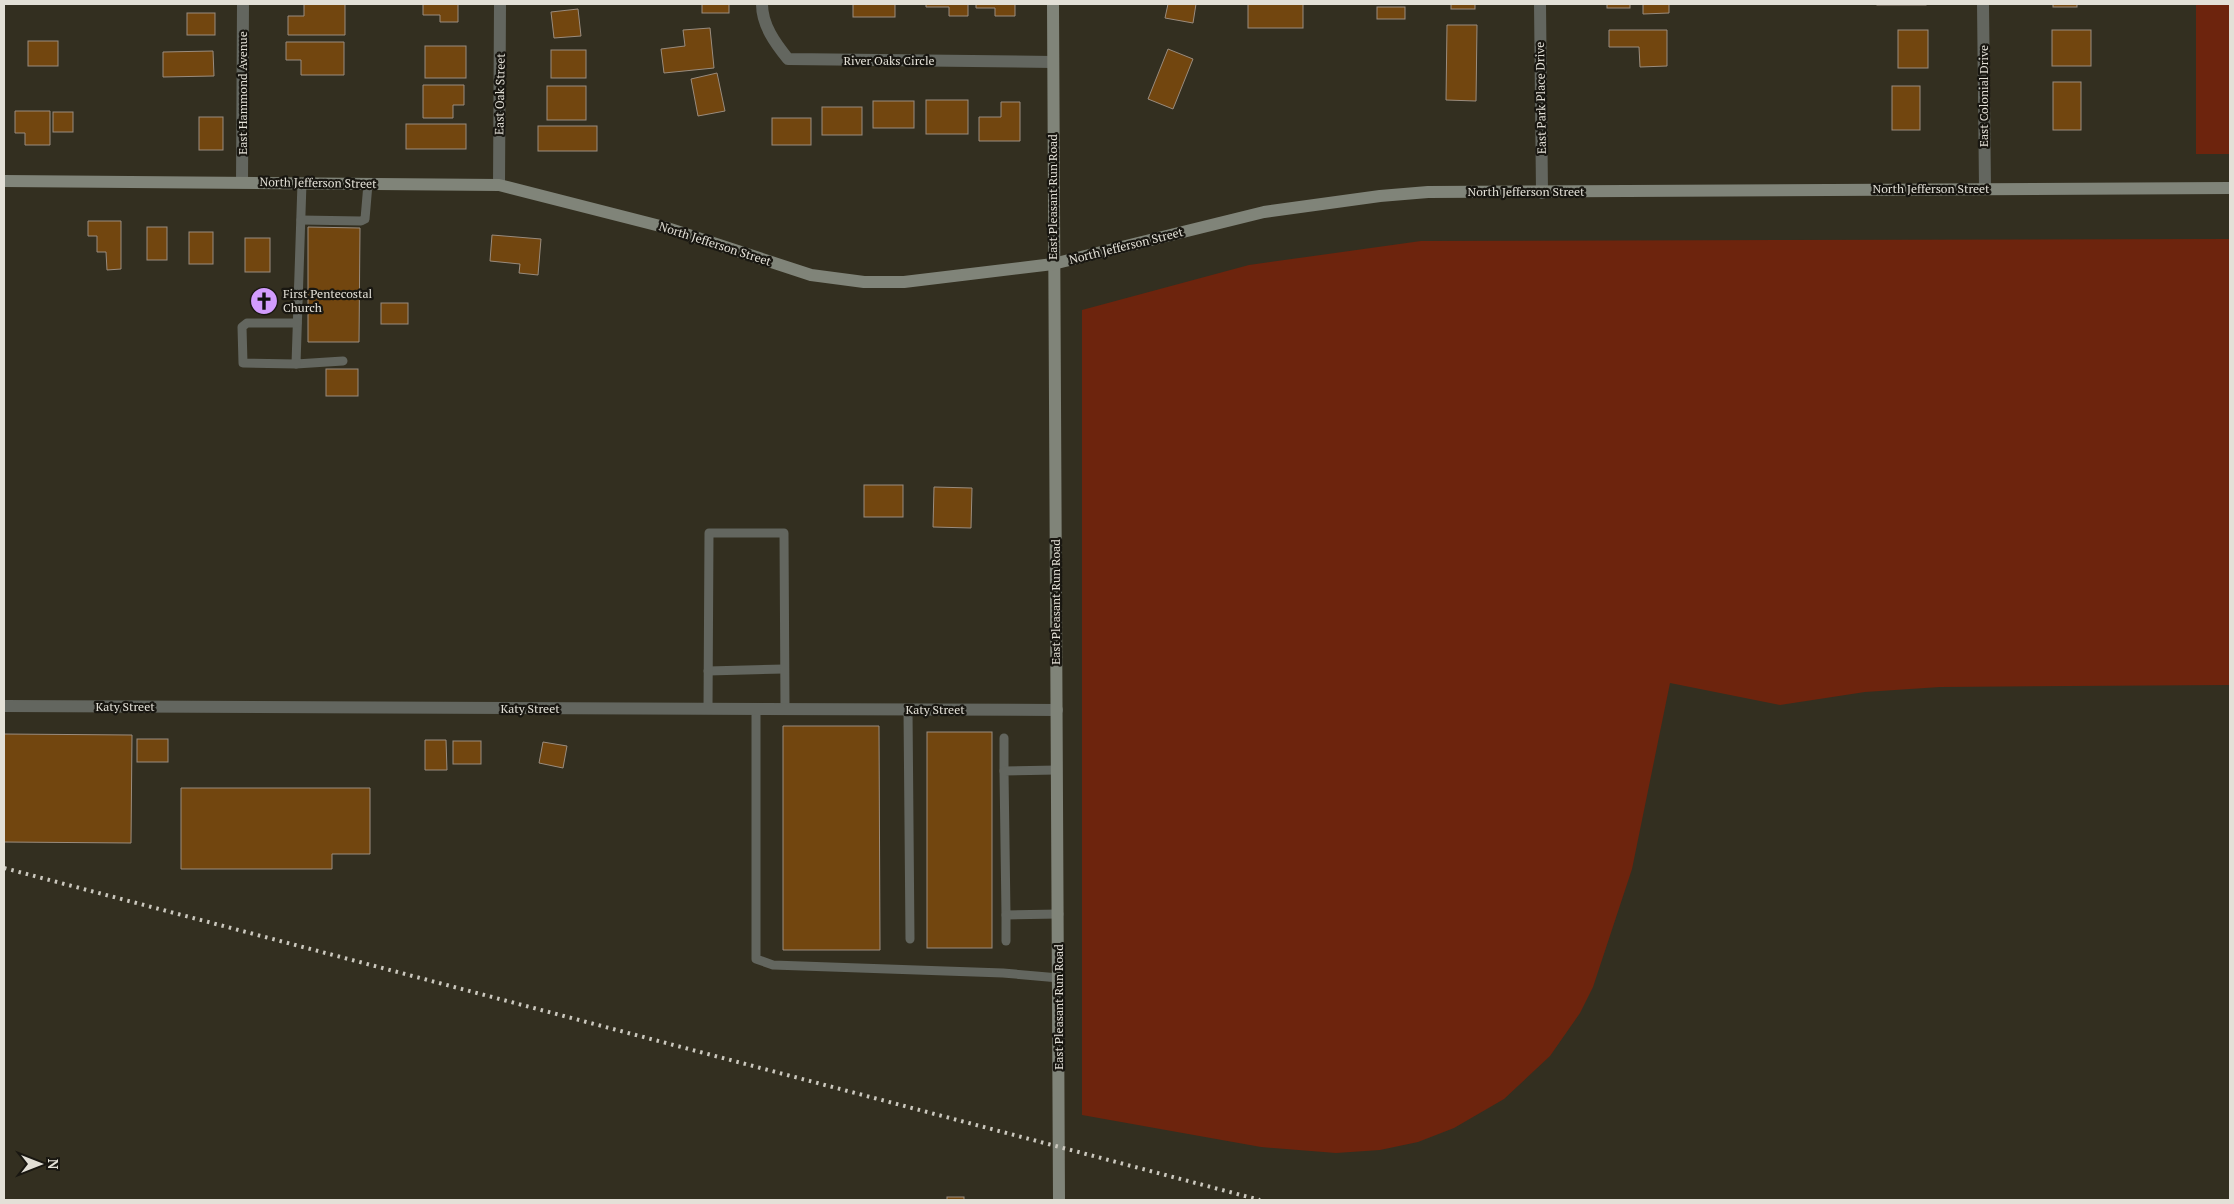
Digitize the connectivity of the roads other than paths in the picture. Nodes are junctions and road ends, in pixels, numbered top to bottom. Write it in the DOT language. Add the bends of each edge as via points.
graph roads {
  1 [pos="243,4"];
  2 [pos="500,4"];
  3 [pos="762,4"];
  4 [pos="1053,4"];
  5 [pos="1540,4"];
  6 [pos="1984,4"];
  7 [pos="1053,62"];
  8 [pos="4,181"];
  9 [pos="242,182"];
  10 [pos="302,183"];
  11 [pos="368,184"];
  12 [pos="499,185"];
  13 [pos="1985,188"];
  14 [pos="2230,188"];
  15 [pos="1542,193"];
  16 [pos="300,220"];
  17 [pos="1053,264"];
  18 [pos="297,322"];
  19 [pos="343,361"];
  20 [pos="296,364"];
  21 [pos="784,669"];
  22 [pos="708,671"];
  23 [pos="4,706"];
  24 [pos="708,709"];
  25 [pos="756,709"];
  26 [pos="785,709"];
  27 [pos="908,710"];
  28 [pos="1057,710"];
  29 [pos="1004,738"];
  30 [pos="1057,770"];
  31 [pos="1004,771"];
  32 [pos="1006,914"];
  33 [pos="1058,914"];
  34 [pos="910,939"];
  35 [pos="1006,941"];
  36 [pos="1059,978"];
  37 [pos="1059,1200"];
  1 -- 9 [label="street, East Hammond Avenue"];
  2 -- 12 [label="street, East Oak Street"];
  3 -- 7 [label="street, River Oaks Circle" via="762,15 774,41 788,59"];
  4 -- 7 [label="street, East Pleasant Run Road"];
  5 -- 15 [label="street, East Park Place Drive"];
  6 -- 13 [label="street, East Colonial Drive"];
  7 -- 17 [label="street, East Pleasant Run Road"];
  8 -- 9 [label="street, North Jefferson Street"];
  9 -- 10 [label="street, North Jefferson Street"];
  10 -- 11 [label="street, North Jefferson Street"];
  10 -- 16 [label="lane"];
  11 -- 12 [label="street, North Jefferson Street"];
  11 -- 16 [label="lane" via="367,215 361,221"];
  12 -- 17 [label="street, North Jefferson Street" via="664,227 811,275 864,282 904,282"];
  13 -- 14 [label="street, North Jefferson Street"];
  13 -- 15 [label="street, North Jefferson Street"];
  15 -- 17 [label="street, North Jefferson Street" via="1428,192 1308,205 1264,212"];
  16 -- 18 [label="lane"];
  17 -- 28 [label="street, East Pleasant Run Road"];
  18 -- 20 [label="lane"];
  18 -- 20 [label="lane" via="247,323 242,327 243,363"];
  19 -- 20 [label="lane"];
  21 -- 22 [label="lane"];
  21 -- 22 [label="lane" via="784,533 709,533"];
  21 -- 26 [label="lane"];
  22 -- 24 [label="lane"];
  23 -- 24 [label="street, Katy Street"];
  24 -- 25 [label="street, Katy Street"];
  25 -- 26 [label="street, Katy Street"];
  25 -- 36 [label="lane" via="756,960 773,965"];
  26 -- 27 [label="street, Katy Street"];
  27 -- 28 [label="street, Katy Street"];
  27 -- 34 [label="lane"];
  28 -- 30 [label="street, East Pleasant Run Road"];
  29 -- 31 [label="lane"];
  30 -- 31 [label="lane"];
  30 -- 33 [label="street, East Pleasant Run Road"];
  31 -- 32 [label="lane"];
  32 -- 33 [label="lane"];
  32 -- 35 [label="lane"];
  33 -- 36 [label="street, East Pleasant Run Road"];
  36 -- 37 [label="street, East Pleasant Run Road"];
}
